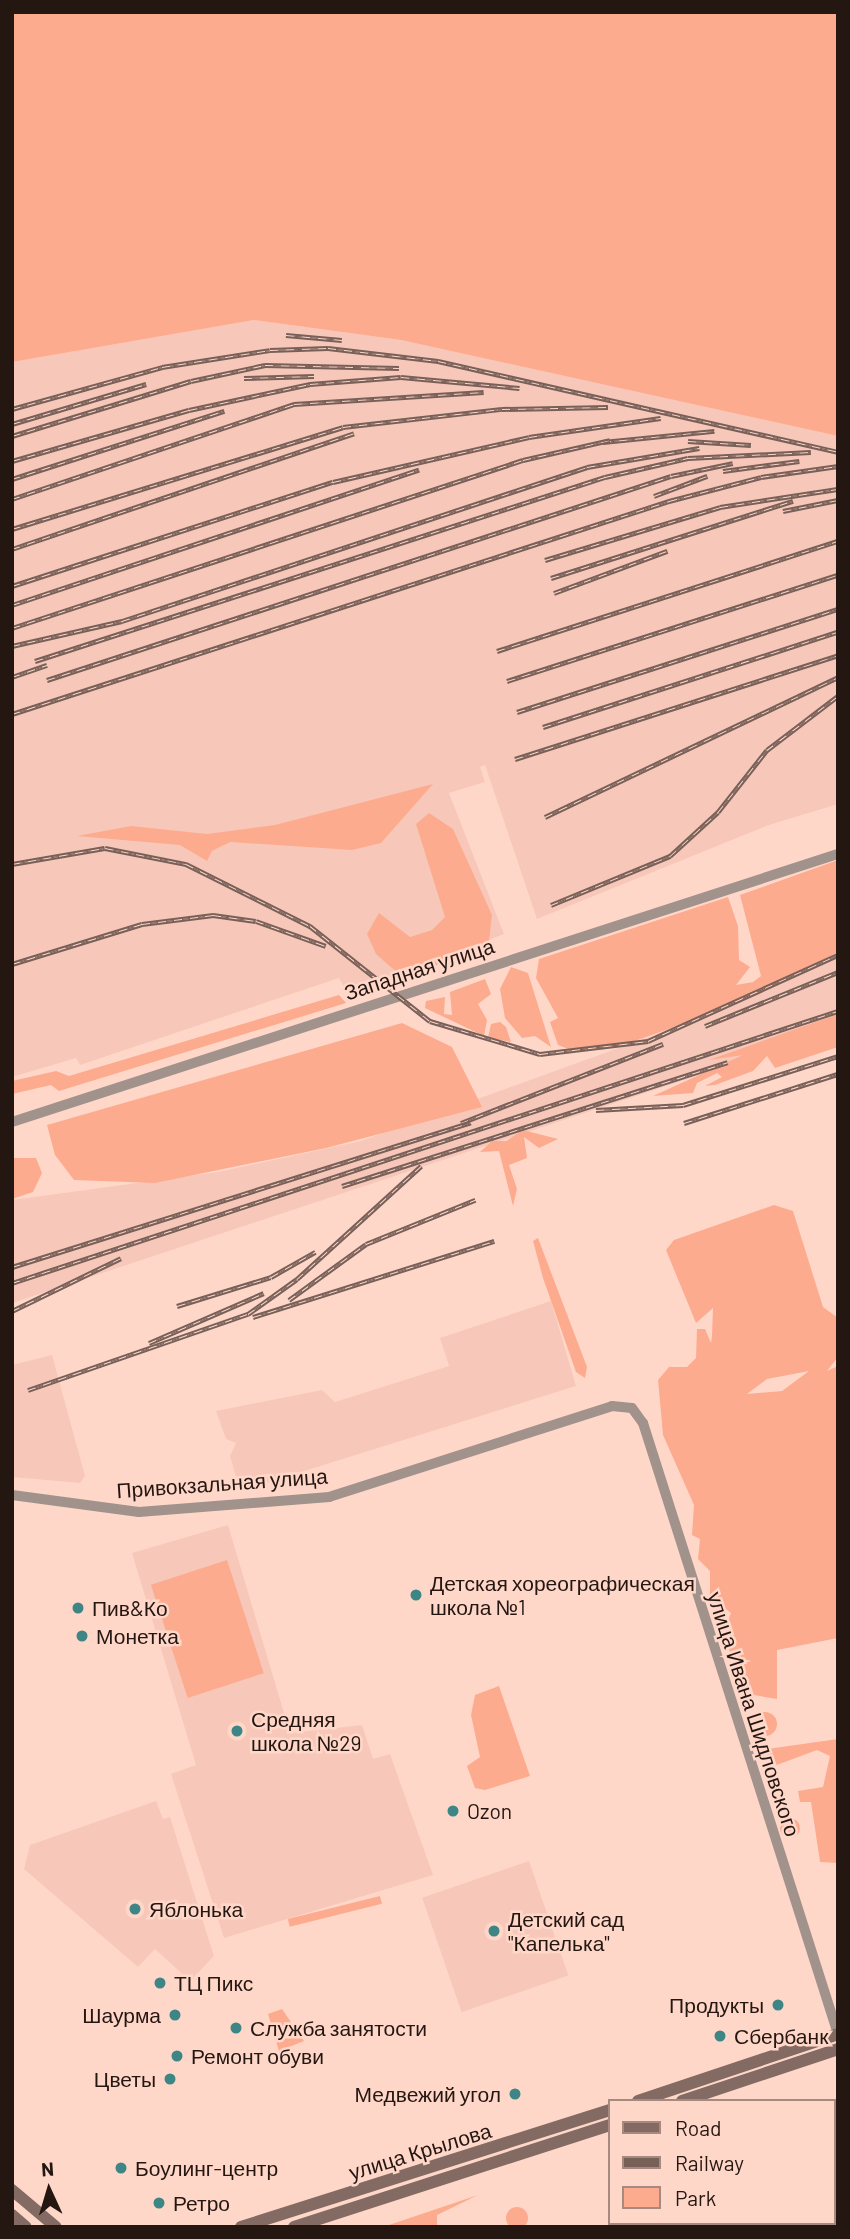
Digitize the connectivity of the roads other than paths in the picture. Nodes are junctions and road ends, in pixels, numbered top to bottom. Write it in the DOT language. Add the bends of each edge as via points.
graph roads {
  1 [pos="838,854"];
  2 [pos="12,1122"];
  3 [pos="632,1408"];
  4 [pos="12,1495"];
  5 [pos="838,2034"];
  6 [pos="838,2049"];
  7 [pos="644,2099"];
  8 [pos="688,2099"];
  9 [pos="608,2111"];
  10 [pos="608,2125"];
  11 [pos="12,2190"];
  12 [pos="12,2215"];
  13 [pos="26,2227"];
  14 [pos="56,2227"];
  15 [pos="241,2227"];
  16 [pos="293,2227"];
  1 -- 2 [label="street, Западная улица"];
  3 -- 4 [label="street, Привокзальная улица" via="612,1406 329,1497 139,1512"];
  3 -- 5 [label="street, улица Ивана Шидловского" via="643,1423"];
  5 -- 7 [label="main road"];
  6 -- 8 [label="main road"];
  9 -- 15 [label="main road, улица Крылова"];
  10 -- 16 [label="main road, улица Крылова"];
  11 -- 14 [label="main road"];
  12 -- 13 [label="main road"];
}
